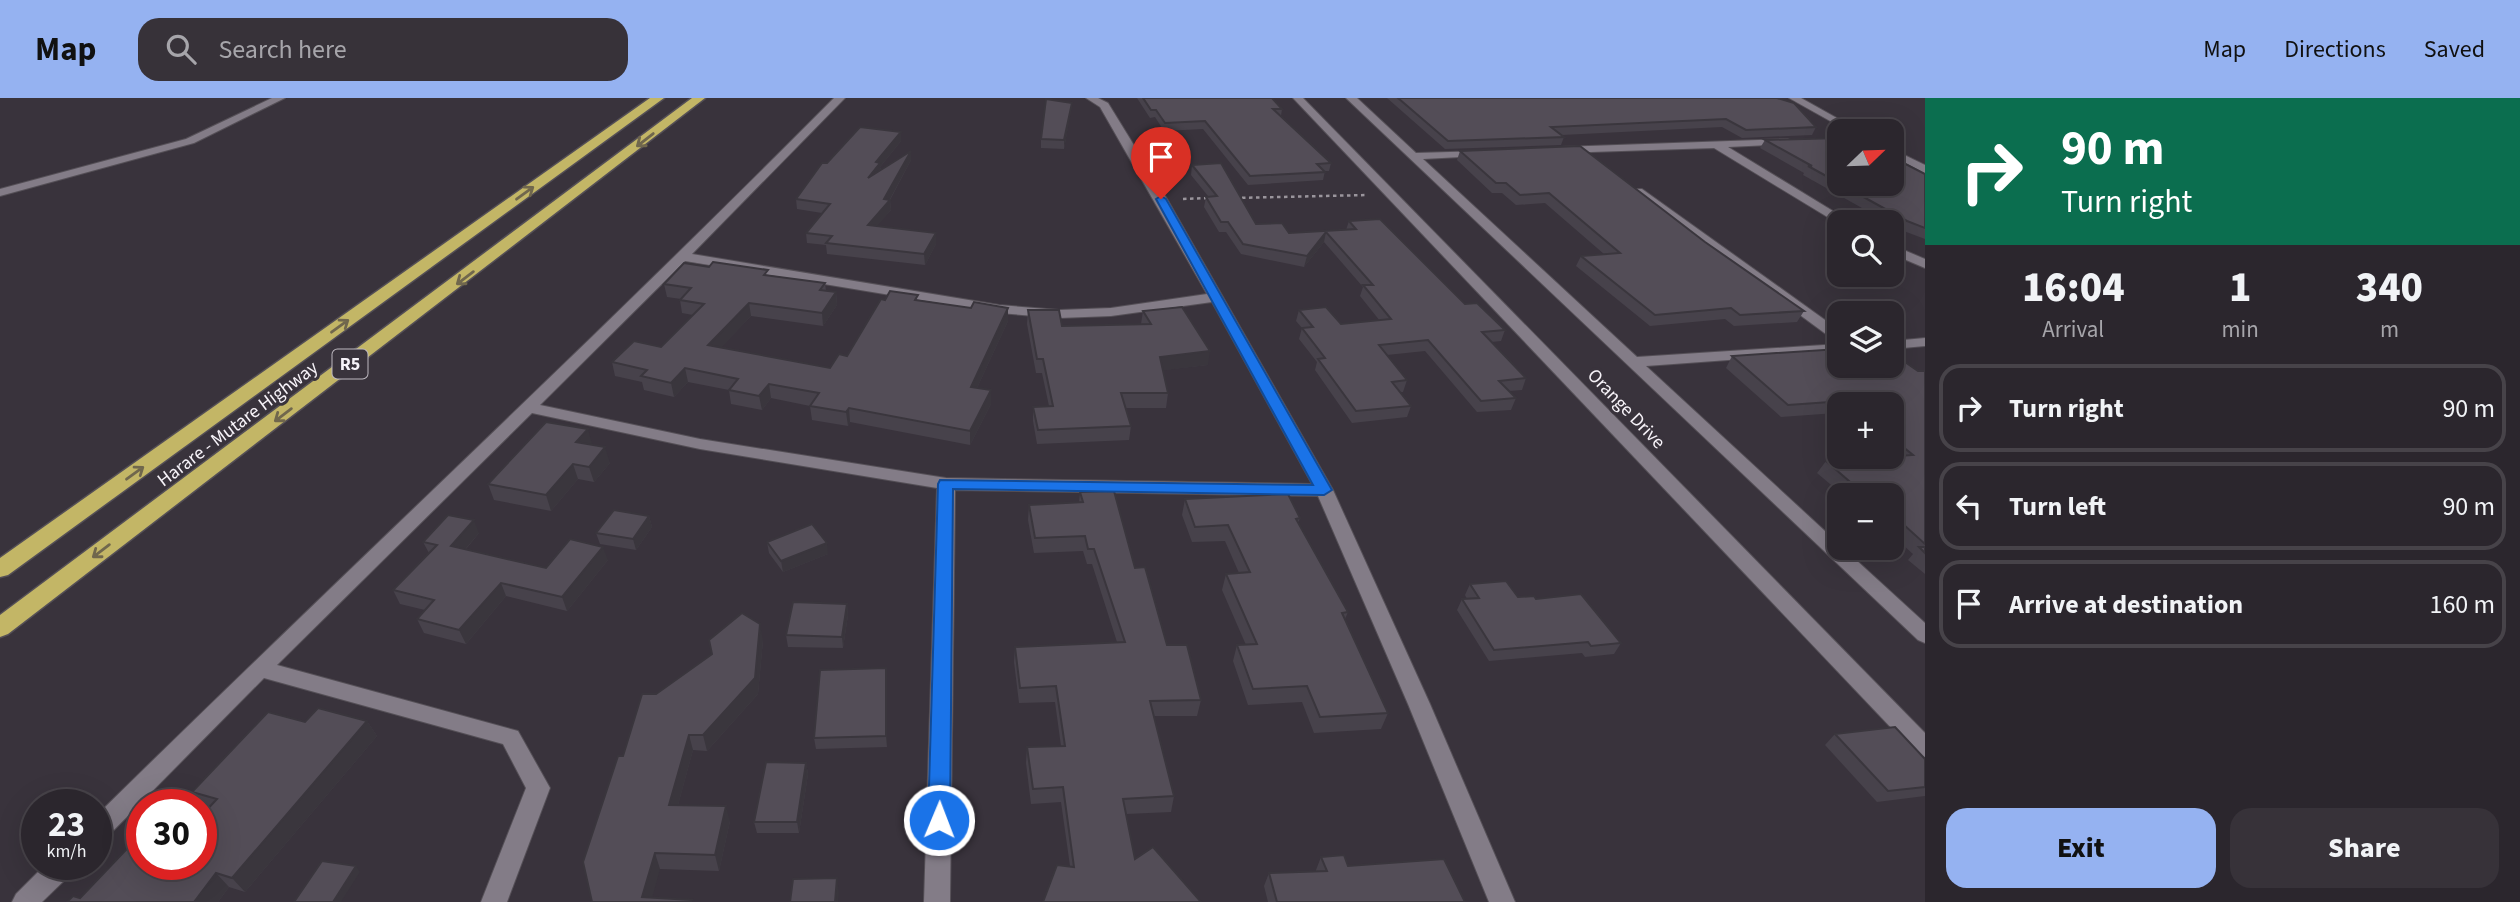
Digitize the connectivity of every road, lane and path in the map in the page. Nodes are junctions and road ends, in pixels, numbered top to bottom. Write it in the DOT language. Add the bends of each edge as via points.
graph roads {
  1 [pos="280,98"];
  2 [pos="658,98"];
  3 [pos="699,98"];
  4 [pos="840,98"];
  5 [pos="1091,98"];
  6 [pos="1298,98"];
  7 [pos="1351,98"];
  8 [pos="1794,98"];
  9 [pos="1833,119"];
  10 [pos="1801,141"];
  11 [pos="1714,143"];
  12 [pos="1582,149"];
  13 [pos="1543,151"];
  14 [pos="1491,153"];
  15 [pos="1413,156"];
  16 [pos="1904,159"];
  17 [pos="1602,165"];
  18 [pos="1925,170"];
  19 [pos="1623,180"];
  20 [pos="0,193"];
  21 [pos="1392,194"];
  22 [pos="1215,198"];
  23 [pos="1229,198"];
  24 [pos="1161,199"];
  25 [pos="1827,211"];
  26 [pos="1904,254"];
  27 [pos="685,257"];
  28 [pos="1925,264"];
  29 [pos="1215,298"];
  30 [pos="1827,328"];
  31 [pos="1925,342"];
  32 [pos="1904,344"];
  33 [pos="1827,349"];
  34 [pos="1634,362"];
  35 [pos="526,407"];
  36 [pos="946,484"];
  37 [pos="1324,490"];
  38 [pos="0,569"];
  39 [pos="0,628"];
  40 [pos="1925,635"];
  41 [pos="258,668"];
  42 [pos="1925,748"];
  43 [pos="112,816"];
  44 [pos="48,880"];
  45 [pos="25,902"];
  46 [pos="494,902"];
  47 [pos="937,902"];
  48 [pos="1502,902"];
  1 -- 20 [label="street" via="166,149"];
  38 -- 2 [label="highway, Harare - Mutare Highway / R5, one-way"];
  3 -- 39 [label="highway, Harare - Mutare Highway / R5, one-way"];
  4 -- 27 [label="street"];
  5 -- 24 [label="street" via="1104,105"];
  6 -- 21 [label="street, Orange Drive"];
  7 -- 15 [label="street"];
  8 -- 9 [label="street"];
  10 -- 11 [label="street"];
  11 -- 12 [label="street"];
  11 -- 25 [label="street"];
  12 -- 13 [label="street"];
  12 -- 17 [label="street"];
  14 -- 15 [label="street"];
  15 -- 34 [label="street"];
  16 -- 18 [label="street"];
  19 -- 30 [label="street"];
  21 -- 23 [label="path"];
  21 -- 42 [label="street, Orange Drive"];
  22 -- 24 [label="path"];
  24 -- 29 [label="street"];
  26 -- 28 [label="street"];
  27 -- 29 [label="street" via="999,309 1059,314"];
  27 -- 35 [label="street"];
  29 -- 37 [label="street"];
  31 -- 32 [label="street"];
  33 -- 34 [label="street"];
  34 -- 40 [label="street"];
  35 -- 36 [label="street" via="700,444"];
  35 -- 41 [label="street"];
  36 -- 37 [label="street"];
  36 -- 47 [label="street"];
  37 -- 48 [label="street"];
  41 -- 43 [label="street"];
  41 -- 46 [label="street" via="510,737 538,788"];
  44 -- 45 [label="street"];
}
